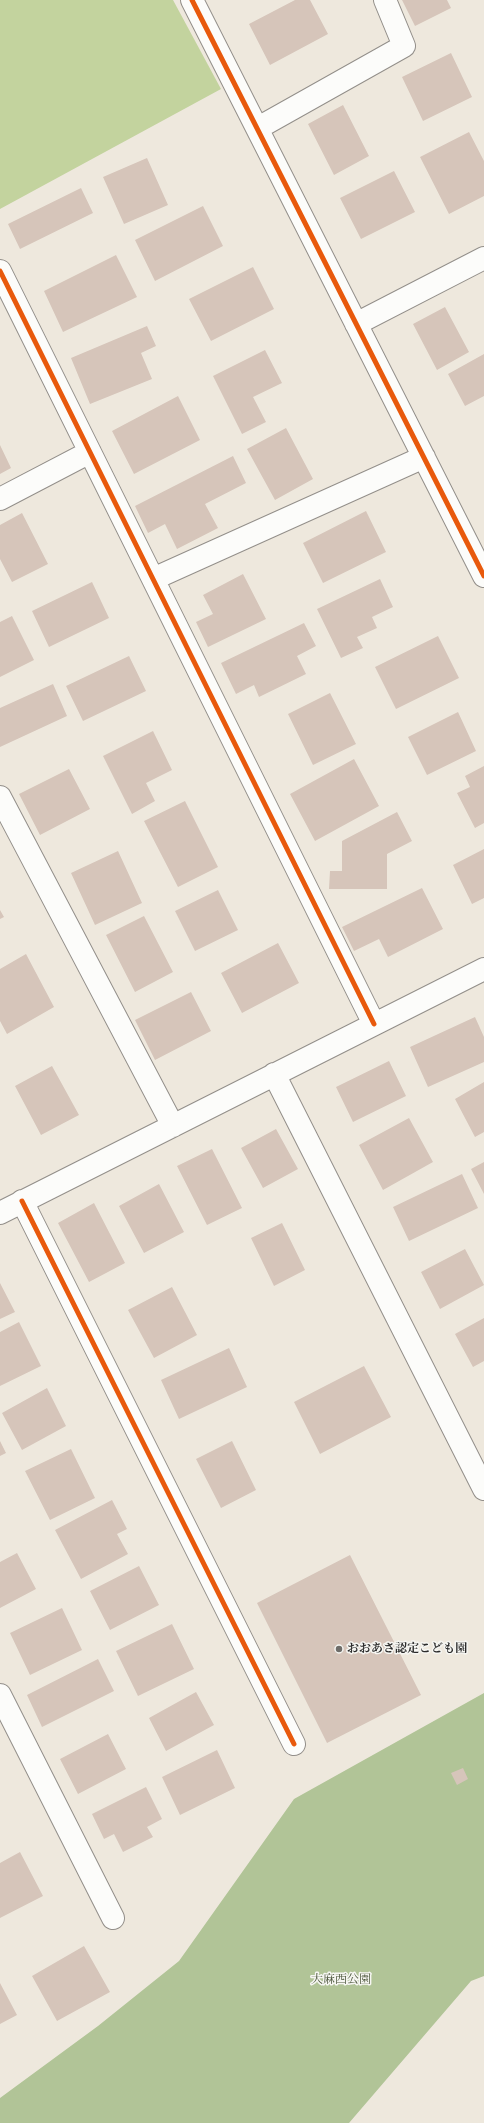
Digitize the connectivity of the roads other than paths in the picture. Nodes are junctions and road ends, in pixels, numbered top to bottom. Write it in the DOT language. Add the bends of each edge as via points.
graph roads {
  1 [pos="192,0"];
  2 [pos="385,0"];
  3 [pos="258,128"];
  4 [pos="484,258"];
  5 [pos="0,271"];
  6 [pos="356,324"];
  7 [pos="90,452"];
  8 [pos="424,457"];
  9 [pos="0,499"];
  10 [pos="484,576"];
  11 [pos="153,579"];
  12 [pos="0,797"];
  13 [pos="482,975"];
  14 [pos="374,1024"];
  15 [pos="274,1074"];
  16 [pos="173,1126"];
  17 [pos="22,1202"];
  18 [pos="0,1213"];
  19 [pos="484,1489"];
  20 [pos="0,1695"];
  21 [pos="294,1744"];
  22 [pos="113,1918"];
  1 -- 3 [label="street"];
  2 -- 3 [label="street" via="404,46"];
  3 -- 6 [label="street"];
  4 -- 6 [label="street"];
  5 -- 7 [label="street"];
  6 -- 8 [label="street"];
  7 -- 9 [label="street"];
  7 -- 11 [label="street"];
  8 -- 10 [label="street"];
  8 -- 11 [label="street"];
  11 -- 14 [label="street"];
  12 -- 16 [label="street"];
  13 -- 14 [label="street"];
  14 -- 15 [label="street"];
  15 -- 16 [label="street"];
  15 -- 19 [label="street"];
  16 -- 17 [label="street"];
  17 -- 18 [label="street"];
  17 -- 21 [label="street"];
  20 -- 22 [label="street"];
}
